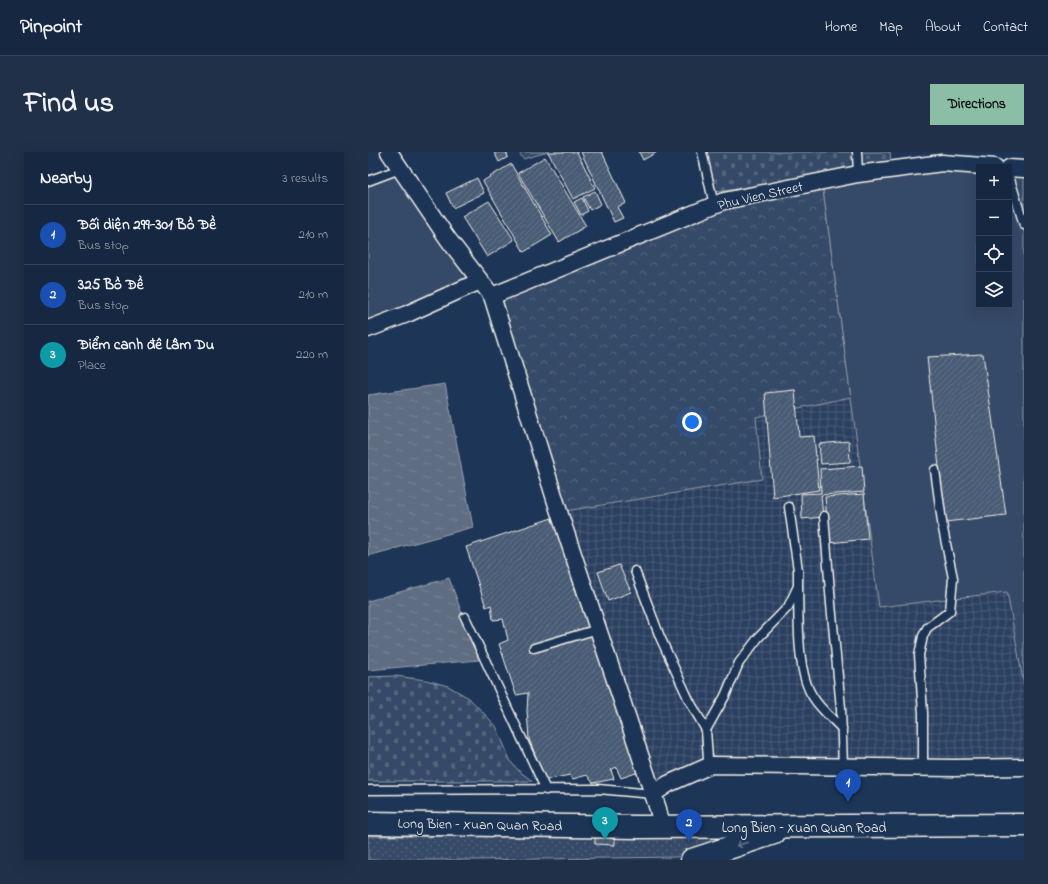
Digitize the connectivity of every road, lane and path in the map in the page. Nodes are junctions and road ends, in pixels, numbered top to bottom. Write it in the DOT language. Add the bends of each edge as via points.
graph roads {
  1 [pos="389,152"];
  2 [pos="702,152"];
  3 [pos="856,152"];
  4 [pos="976,166"];
  5 [pos="1012,168"];
  6 [pos="400,169"];
  7 [pos="1024,169"];
  8 [pos="858,174"];
  9 [pos="368,181"];
  10 [pos="1012,186"];
  11 [pos="714,205"];
  12 [pos="1024,225"];
  13 [pos="480,281"];
  14 [pos="492,296"];
  15 [pos="368,329"];
  16 [pos="935,470"];
  17 [pos="789,507"];
  18 [pos="824,516"];
  19 [pos="635,571"];
  20 [pos="798,586"];
  21 [pos="465,617"];
  22 [pos="598,629"];
  23 [pos="534,648"];
  24 [pos="842,729"];
  25 [pos="706,730"];
  26 [pos="711,765"];
  27 [pos="843,767"];
  28 [pos="1024,767"];
  29 [pos="923,768"];
  30 [pos="368,790"];
  31 [pos="546,790"];
  32 [pos="653,794"];
  33 [pos="368,822"];
  34 [pos="1024,825"];
  35 [pos="662,827"];
  36 [pos="792,827"];
  37 [pos="692,860"];
  1 -- 6 [label="street"];
  2 -- 11 [label="lane"];
  3 -- 8 [label="lane"];
  4 -- 8 [label="street, Phu Vien Street" via="942,163"];
  5 -- 7 [label="street"];
  6 -- 9 [label="lane"];
  6 -- 13 [label="street"];
  8 -- 11 [label="street, Phu Vien Street"];
  10 -- 12 [label="lane"];
  11 -- 14 [label="street, Phu Vien Street"];
  13 -- 14 [label="street"];
  13 -- 15 [label="street"];
  14 -- 22 [label="street"];
  16 -- 29 [label="lane" via="953,578 950,611 927,628 919,655"];
  17 -- 20 [label="lane"];
  18 -- 24 [label="lane"];
  19 -- 25 [label="lane" via="660,637"];
  20 -- 24 [label="lane" via="804,675 812,697"];
  20 -- 25 [label="lane" via="788,607 758,638 739,663 725,696"];
  21 -- 31 [label="lane"];
  22 -- 23 [label="lane"];
  22 -- 32 [label="street"];
  24 -- 27 [label="lane"];
  25 -- 26 [label="lane" via="708,759"];
  26 -- 27 [label="street"];
  26 -- 32 [label="street" via="668,784"];
  27 -- 29 [label="street"];
  28 -- 29 [label="street"];
  30 -- 31 [label="lane"];
  31 -- 32 [label="lane" via="598,789"];
  32 -- 35 [label="street"];
  33 -- 35 [label="main road, Long Bien – Xuan Quan Road"];
  34 -- 36 [label="main road, Long Bien – Xuan Quan Road"];
  35 -- 36 [label="main road, Long Bien – Xuan Quan Road"];
  36 -- 37 [label="main road, one-way"];
}
